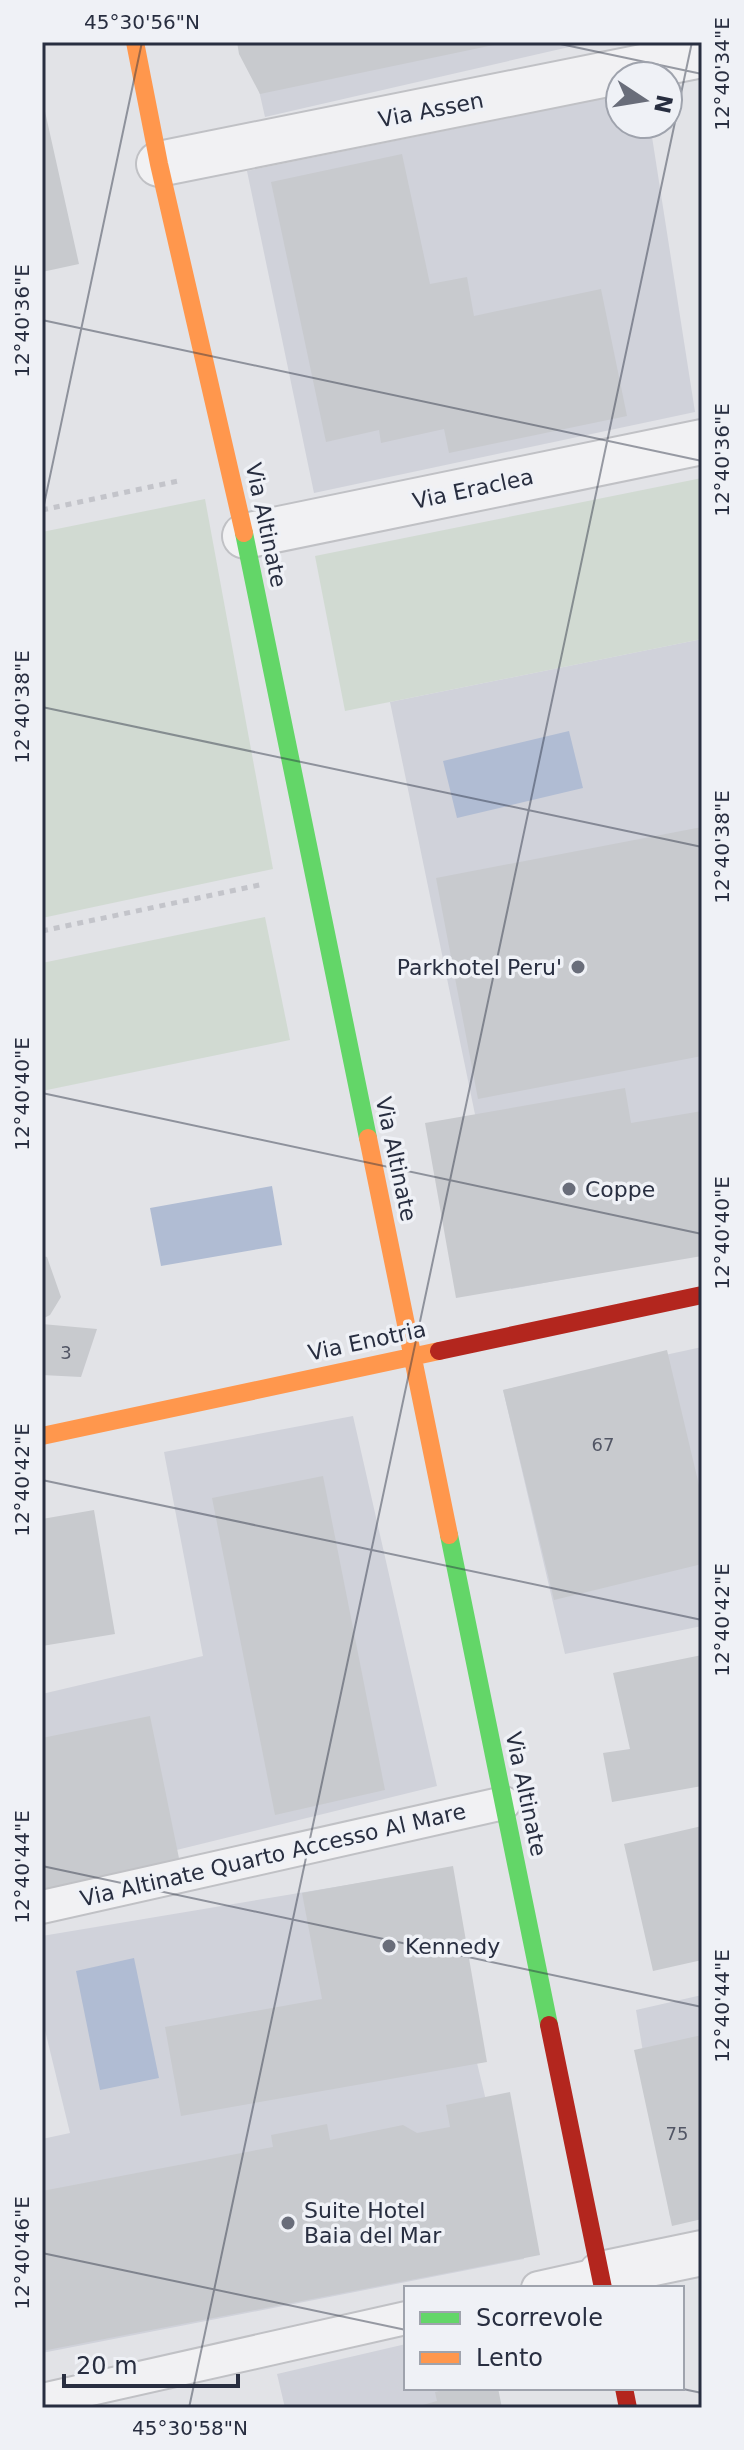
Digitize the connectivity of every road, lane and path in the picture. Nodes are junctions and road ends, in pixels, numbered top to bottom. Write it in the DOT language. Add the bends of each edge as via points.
graph roads {
  1 [pos="135,42"];
  2 [pos="702,55"];
  3 [pos="159,164"];
  4 [pos="702,442"];
  5 [pos="230,470"];
  6 [pos="42,510"];
  7 [pos="245,536"];
  8 [pos="312,874"];
  9 [pos="42,931"];
  10 [pos="702,1295"];
  11 [pos="412,1355"];
  12 [pos="42,1436"];
  13 [pos="504,1803"];
  14 [pos="42,1907"];
  15 [pos="702,2253"];
  16 [pos="602,2281"];
  17 [pos="556,2286"];
  18 [pos="404,2318"];
  19 [pos="42,2400"];
  1 -- 3 [label="street, Via Altinate"];
  2 -- 3 [label="street, Via Assen"];
  3 -- 5 [label="street, Via Altinate"];
  4 -- 7 [label="street, Via Eraclea"];
  5 -- 6 [label="path"];
  5 -- 7 [label="street, Via Altinate"];
  7 -- 8 [label="street, Via Altinate"];
  8 -- 9 [label="path"];
  8 -- 11 [label="street, Via Altinate"];
  10 -- 11 [label="street, Via Enotria"];
  11 -- 12 [label="street, Via Enotria"];
  11 -- 13 [label="street, Via Altinate"];
  13 -- 14 [label="lane, Via Altinate Quarto Accesso Al Mare"];
  13 -- 16 [label="street, Via Altinate"];
  15 -- 16 [label="street"];
  16 -- 17 [label="lane"];
  18 -- 19 [label="lane"];
}
